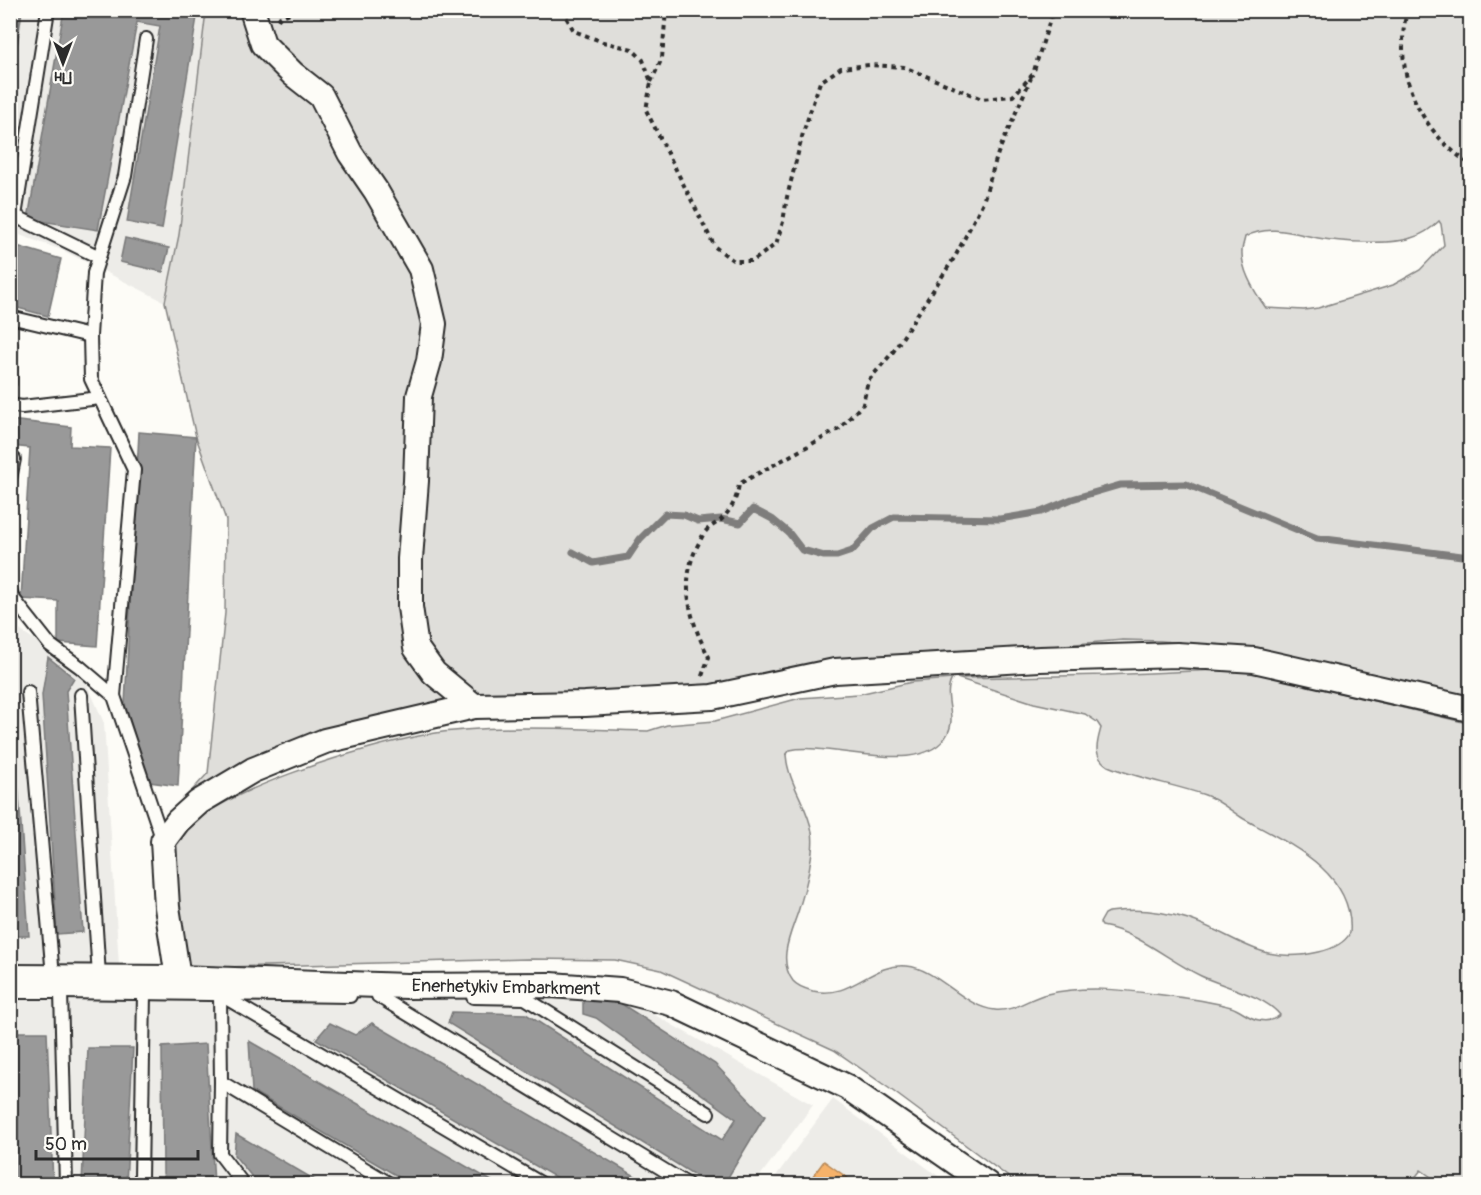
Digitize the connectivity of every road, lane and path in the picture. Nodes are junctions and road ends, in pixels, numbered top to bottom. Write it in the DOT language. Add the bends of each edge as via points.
graph roads {
  1 [pos="48,10"];
  2 [pos="252,10"];
  3 [pos="562,10"];
  4 [pos="666,10"];
  5 [pos="1053,10"];
  6 [pos="1408,10"];
  7 [pos="146,39"];
  8 [pos="1033,74"];
  9 [pos="651,82"];
  10 [pos="1470,164"];
  11 [pos="13,215"];
  12 [pos="99,257"];
  13 [pos="10,317"];
  14 [pos="90,336"];
  15 [pos="100,398"];
  16 [pos="10,405"];
  17 [pos="14,459"];
  18 [pos="10,479"];
  19 [pos="10,589"];
  20 [pos="28,692"];
  21 [pos="81,694"];
  22 [pos="114,696"];
  23 [pos="701,698"];
  24 [pos="474,706"];
  25 [pos="1470,709"];
  26 [pos="163,841"];
  27 [pos="99,976"];
  28 [pos="10,977"];
  29 [pos="178,978"];
  30 [pos="57,984"];
  31 [pos="10,992"];
  32 [pos="144,993"];
  33 [pos="220,994"];
  34 [pos="378,996"];
  35 [pos="221,1082"];
  36 [pos="708,1113"];
  37 [pos="687,1184"];
  38 [pos="66,1185"];
  39 [pos="145,1185"];
  40 [pos="243,1185"];
  41 [pos="390,1185"];
  42 [pos="542,1185"];
  43 [pos="987,1185"];
  1 -- 11 [label="lane"];
  2 -- 24 [label="street" via="263,44 321,96 350,153 421,269 434,324 419,396 410,608 417,648 434,673"];
  3 -- 9 [label="path" via="574,31 632,49 643,60"];
  4 -- 9 [label="path" via="662,58"];
  5 -- 8 [label="path"];
  6 -- 10 [label="path" via="1403,50 1405,74 1415,103 1442,141"];
  7 -- 12 [label="lane" via="125,176"];
  8 -- 9 [label="path" via="1013,96 982,99 904,67 841,68 820,82 803,133 776,244 753,261 734,261 715,247 646,111"];
  8 -- 23 [label="path" via="998,153 983,202 956,255 893,352 868,381 863,404 839,429 739,484 737,498 706,531 694,552 688,574 688,602 709,657"];
  11 -- 12 [label="lane"];
  12 -- 14 [label="lane" via="94,273"];
  13 -- 14 [label="lane"];
  14 -- 15 [label="lane" via="91,379"];
  15 -- 16 [label="lane"];
  15 -- 22 [label="lane" via="134,470"];
  17 -- 18 [label="lane"];
  19 -- 22 [label="lane" via="12,597 50,645"];
  20 -- 30 [label="lane"];
  21 -- 27 [label="lane"];
  22 -- 26 [label="lane"];
  23 -- 24 [label="street"];
  23 -- 25 [label="street" via="835,671 1177,655 1254,660"];
  24 -- 26 [label="street" via="325,741 253,770 199,802"];
  26 -- 29 [label="street" via="167,907"];
  27 -- 29 [label="street, Enerhetykiv Embarkment"];
  27 -- 30 [label="street, Enerhetykiv Embarkment"];
  28 -- 30 [label="street, Enerhetykiv Embarkment"];
  29 -- 43 [label="street, Enerhetykiv Embarkment" via="407,986 551,985 620,990 661,1000 847,1088"];
  30 -- 31 [label="lane"];
  30 -- 32 [label="lane"];
  30 -- 38 [label="lane"];
  32 -- 33 [label="lane"];
  32 -- 39 [label="lane" via="141,1179"];
  33 -- 34 [label="lane"];
  33 -- 35 [label="lane"];
  33 -- 42 [label="lane"];
  34 -- 36 [label="lane" via="525,998"];
  34 -- 37 [label="lane"];
  35 -- 40 [label="lane" via="220,1154"];
  35 -- 41 [label="lane"];
}
